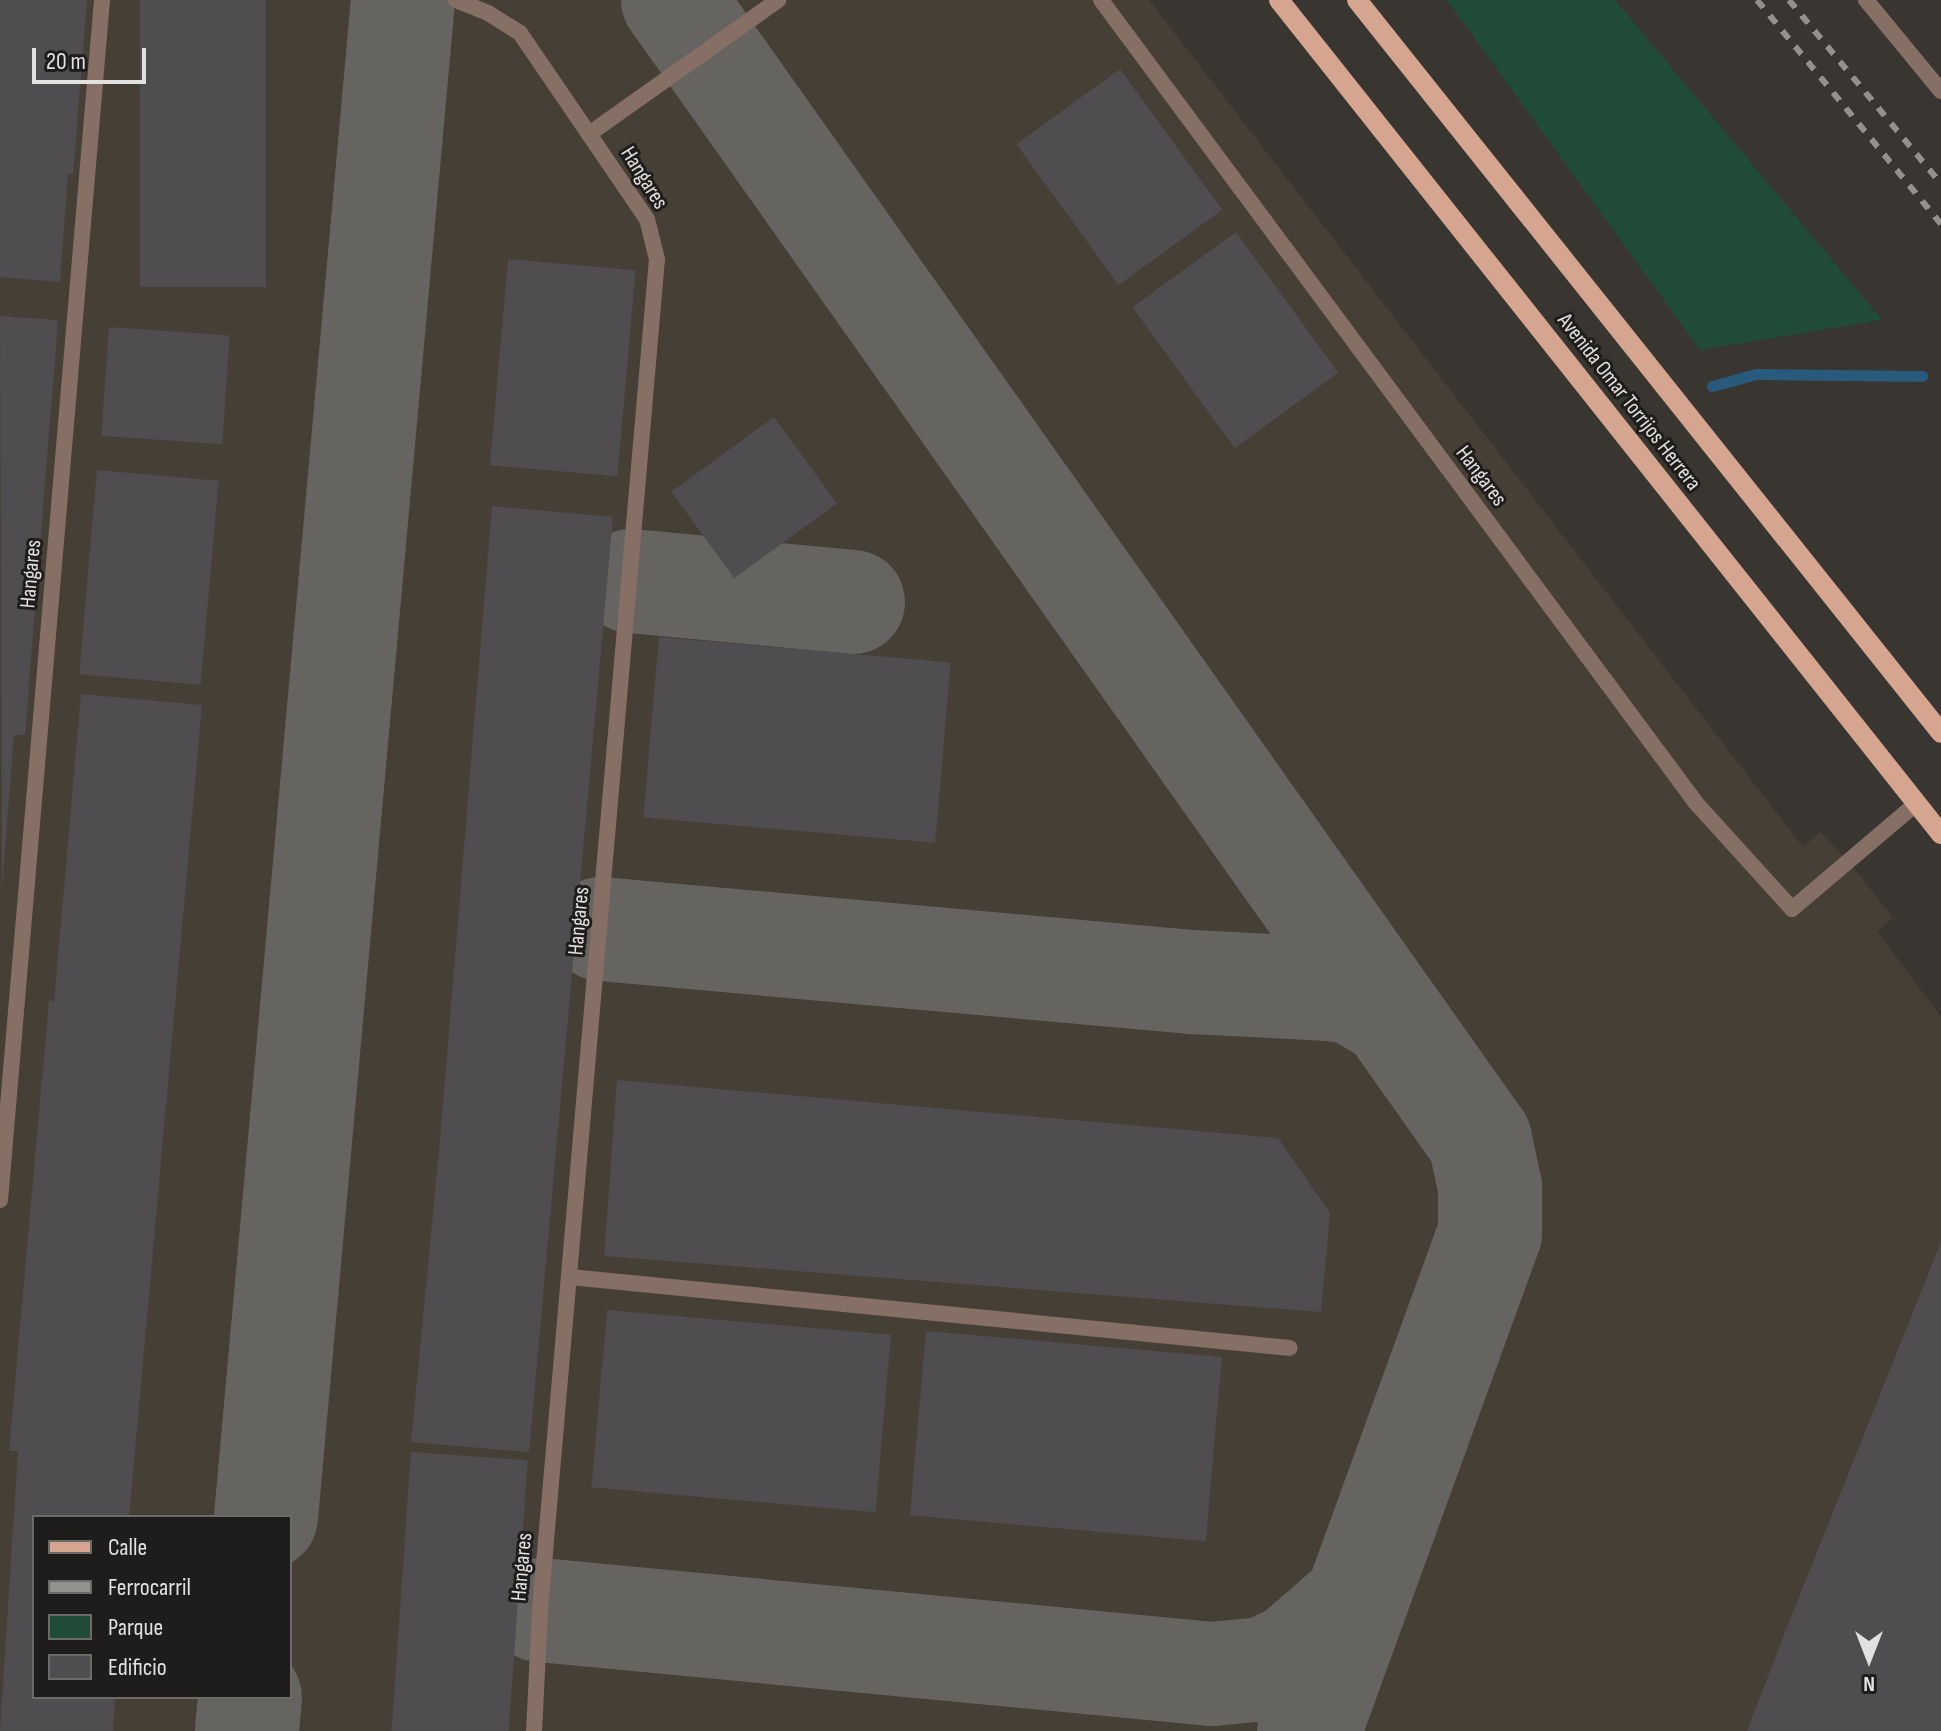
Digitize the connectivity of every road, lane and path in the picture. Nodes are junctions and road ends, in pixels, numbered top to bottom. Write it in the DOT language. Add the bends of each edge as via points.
graph roads {
  1 [pos="102,0"];
  2 [pos="456,0"];
  3 [pos="778,0"];
  4 [pos="1101,0"];
  5 [pos="1279,0"];
  6 [pos="1357,0"];
  7 [pos="1866,0"];
  8 [pos="1941,91"];
  9 [pos="589,134"];
  10 [pos="1941,733"];
  11 [pos="1917,803"];
  12 [pos="1941,834"];
  13 [pos="0,1200"];
  14 [pos="570,1277"];
  15 [pos="1290,1348"];
  16 [pos="534,1731"];
  1 -- 13 [label="lane, Hangares"];
  2 -- 9 [label="lane, Hangares" via="520,33"];
  3 -- 9 [label="lane, Hangares"];
  4 -- 11 [label="lane, Hangares" via="1696,803 1792,909"];
  5 -- 11 [label="main road, Avenida Omar Torrijos Herrera"];
  6 -- 10 [label="main road, Avenida Omar Torrijos Herrera"];
  7 -- 8 [label="lane"];
  9 -- 14 [label="lane, Hangares" via="647,219 657,259"];
  11 -- 12 [label="main road, Avenida Omar Torrijos Herrera"];
  14 -- 15 [label="lane"];
  14 -- 16 [label="lane, Hangares"];
}
